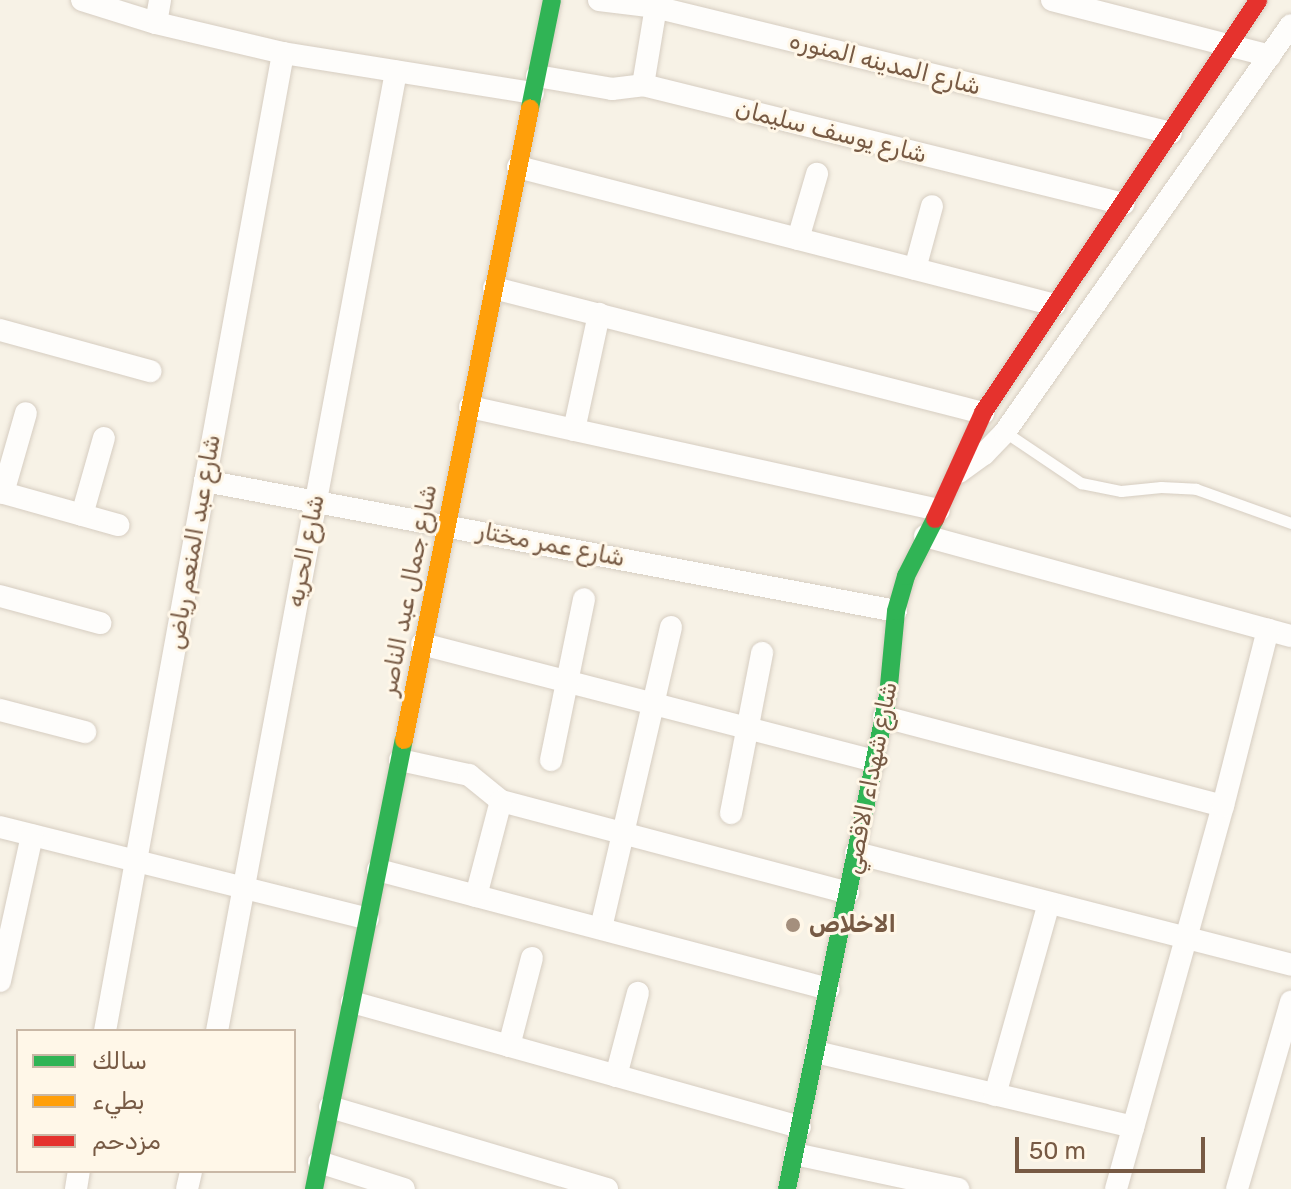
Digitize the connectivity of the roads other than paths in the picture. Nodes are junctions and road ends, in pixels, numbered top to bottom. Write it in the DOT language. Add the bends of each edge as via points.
graph roads {
  1 [pos="82,0"];
  2 [pos="160,0"];
  3 [pos="552,0"];
  4 [pos="599,0"];
  5 [pos="1052,0"];
  6 [pos="1258,0"];
  7 [pos="656,4"];
  8 [pos="156,23"];
  9 [pos="1291,25"];
  10 [pos="1228,46"];
  11 [pos="283,53"];
  12 [pos="1270,56"];
  13 [pos="396,72"];
  14 [pos="535,85"];
  15 [pos="643,85"];
  16 [pos="1171,133"];
  17 [pos="518,167"];
  18 [pos="817,174"];
  19 [pos="1123,204"];
  20 [pos="932,206"];
  21 [pos="798,239"];
  22 [pos="915,269"];
  23 [pos="494,288"];
  24 [pos="1055,305"];
  25 [pos="599,314"];
  26 [pos="0,330"];
  27 [pos="150,371"];
  28 [pos="470,407"];
  29 [pos="26,413"];
  30 [pos="983,413"];
  31 [pos="574,430"];
  32 [pos="1005,432"];
  33 [pos="104,438"];
  34 [pos="959,472"];
  35 [pos="205,481"];
  36 [pos="2,492"];
  37 [pos="316,501"];
  38 [pos="939,510"];
  39 [pos="82,515"];
  40 [pos="1291,523"];
  41 [pos="118,525"];
  42 [pos="445,525"];
  43 [pos="925,536"];
  44 [pos="0,596"];
  45 [pos="584,599"];
  46 [pos="896,611"];
  47 [pos="100,623"];
  48 [pos="671,627"];
  49 [pos="1268,630"];
  50 [pos="1291,636"];
  51 [pos="422,644"];
  52 [pos="762,653"];
  53 [pos="567,681"];
  54 [pos="653,704"];
  55 [pos="0,710"];
  56 [pos="884,717"];
  57 [pos="747,728"];
  58 [pos="85,732"];
  59 [pos="400,760"];
  60 [pos="551,760"];
  61 [pos="875,761"];
  62 [pos="501,801"];
  63 [pos="1223,806"];
  64 [pos="731,813"];
  65 [pos="0,827"];
  66 [pos="623,833"];
  67 [pos="32,835"];
  68 [pos="856,853"];
  69 [pos="136,862"];
  70 [pos="378,870"];
  71 [pos="243,889"];
  72 [pos="848,893"];
  73 [pos="476,896"];
  74 [pos="1049,903"];
  75 [pos="368,919"];
  76 [pos="601,928"];
  77 [pos="1186,938"];
  78 [pos="532,958"];
  79 [pos="1291,965"];
  80 [pos="0,981"];
  81 [pos="829,989"];
  82 [pos="638,993"];
  83 [pos="352,1002"];
  84 [pos="1291,1002"];
  85 [pos="105,1029"];
  86 [pos="217,1029"];
  87 [pos="509,1046"];
  88 [pos="816,1052"];
  89 [pos="616,1076"];
  90 [pos="995,1095"];
  91 [pos="330,1107"];
  92 [pos="800,1127"];
  93 [pos="1133,1127"];
  94 [pos="795,1154"];
  95 [pos="319,1162"];
  96 [pos="314,1189"];
  97 [pos="404,1189"];
  98 [pos="607,1189"];
  99 [pos="787,1189"];
  100 [pos="958,1189"];
  101 [pos="1116,1189"];
  102 [pos="1237,1189"];
  1 -- 8 [label="street, شارع يوسف سليمان"];
  2 -- 8 [label="street"];
  3 -- 14 [label="street, شارع جمال عبد الناصر"];
  4 -- 7 [label="street, شارع المدينه المنوره"];
  5 -- 10 [label="street"];
  6 -- 10 [label="street, شارع شهداء الاقصي"];
  7 -- 15 [label="street"];
  7 -- 16 [label="street, شارع المدينه المنوره"];
  8 -- 11 [label="street, شارع يوسف سليمان"];
  9 -- 12 [label="street, شارع شهداء الاقصي"];
  10 -- 12 [label="street"];
  10 -- 16 [label="street, شارع شهداء الاقصي"];
  11 -- 13 [label="street, شارع يوسف سليمان"];
  11 -- 35 [label="street, شارع عبد المنعم رياض"];
  12 -- 32 [label="street, شارع شهداء الاقصي"];
  13 -- 14 [label="street, شارع يوسف سليمان"];
  13 -- 37 [label="street, شارع الحريه"];
  14 -- 15 [label="street, شارع يوسف سليمان"];
  14 -- 17 [label="street, شارع جمال عبد الناصر"];
  15 -- 19 [label="street, شارع يوسف سليمان"];
  16 -- 19 [label="street, شارع شهداء الاقصي"];
  17 -- 21 [label="street"];
  17 -- 23 [label="street, شارع جمال عبد الناصر"];
  18 -- 21 [label="street"];
  19 -- 24 [label="street, شارع شهداء الاقصي"];
  20 -- 22 [label="street"];
  21 -- 22 [label="street"];
  22 -- 24 [label="street"];
  23 -- 25 [label="street"];
  23 -- 28 [label="street, شارع جمال عبد الناصر"];
  24 -- 30 [label="street, شارع شهداء الاقصي"];
  25 -- 30 [label="street"];
  25 -- 31 [label="street"];
  26 -- 27 [label="street"];
  28 -- 31 [label="street"];
  28 -- 42 [label="street, شارع جمال عبد الناصر"];
  29 -- 36 [label="street"];
  30 -- 34 [label="street, شارع شهداء الاقصي"];
  31 -- 38 [label="street"];
  32 -- 34 [label="street, شارع شهداء الاقصي"];
  32 -- 40 [label="lane" via="1081,483 1121,491 1196,489"];
  33 -- 39 [label="street"];
  34 -- 38 [label="street, شارع شهداء الاقصي"];
  35 -- 37 [label="street, شارع عمر مختار"];
  35 -- 69 [label="street, شارع عبد المنعم رياض"];
  36 -- 39 [label="street"];
  37 -- 42 [label="street, شارع عمر مختار"];
  37 -- 71 [label="street, شارع الحريه"];
  38 -- 43 [label="street, شارع شهداء الاقصي"];
  39 -- 41 [label="street"];
  42 -- 46 [label="street, شارع عمر مختار"];
  42 -- 51 [label="street, شارع جمال عبد الناصر"];
  43 -- 46 [label="street, شارع شهداء الاقصي"];
  43 -- 49 [label="street"];
  44 -- 47 [label="street"];
  45 -- 53 [label="street"];
  46 -- 56 [label="street, شارع شهداء الاقصي"];
  48 -- 54 [label="street"];
  49 -- 50 [label="street"];
  49 -- 63 [label="street"];
  51 -- 53 [label="street"];
  51 -- 59 [label="street, شارع جمال عبد الناصر"];
  52 -- 57 [label="street"];
  53 -- 54 [label="street"];
  53 -- 60 [label="street"];
  54 -- 57 [label="street"];
  54 -- 66 [label="street"];
  55 -- 58 [label="street"];
  56 -- 61 [label="street, شارع شهداء الاقصي"];
  56 -- 63 [label="street"];
  57 -- 61 [label="street"];
  57 -- 64 [label="street"];
  59 -- 62 [label="street" via="475,777"];
  59 -- 70 [label="street, شارع جمال عبد الناصر"];
  61 -- 68 [label="street, شارع شهداء الاقصي"];
  62 -- 66 [label="street"];
  62 -- 73 [label="street"];
  63 -- 77 [label="street"];
  65 -- 67 [label="street"];
  66 -- 72 [label="street"];
  66 -- 76 [label="street"];
  67 -- 69 [label="street"];
  67 -- 80 [label="street"];
  68 -- 72 [label="street, شارع شهداء الاقصي"];
  68 -- 74 [label="street"];
  69 -- 71 [label="street"];
  69 -- 85 [label="street, شارع عبد المنعم رياض"];
  70 -- 73 [label="street"];
  70 -- 75 [label="street, شارع جمال عبد الناصر"];
  71 -- 75 [label="street"];
  71 -- 86 [label="street, شارع الحريه"];
  72 -- 81 [label="street, شارع شهداء الاقصي"];
  73 -- 76 [label="street"];
  74 -- 77 [label="street"];
  74 -- 90 [label="street"];
  75 -- 83 [label="street, شارع جمال عبد الناصر"];
  76 -- 81 [label="street"];
  77 -- 79 [label="street"];
  77 -- 93 [label="street"];
  78 -- 87 [label="street"];
  81 -- 88 [label="street, شارع شهداء الاقصي"];
  82 -- 89 [label="street"];
  83 -- 87 [label="street"];
  83 -- 91 [label="street, شارع جمال عبد الناصر"];
  84 -- 102 [label="street"];
  87 -- 89 [label="street"];
  88 -- 90 [label="street"];
  88 -- 92 [label="street, شارع شهداء الاقصي"];
  89 -- 92 [label="street"];
  90 -- 93 [label="street"];
  91 -- 95 [label="street, شارع جمال عبد الناصر"];
  91 -- 98 [label="street"];
  92 -- 94 [label="street, شارع شهداء الاقصي"];
  93 -- 101 [label="street"];
  94 -- 99 [label="street, شارع شهداء الاقصي"];
  94 -- 100 [label="street"];
  95 -- 96 [label="street, شارع جمال عبد الناصر"];
  95 -- 97 [label="street"];
}
